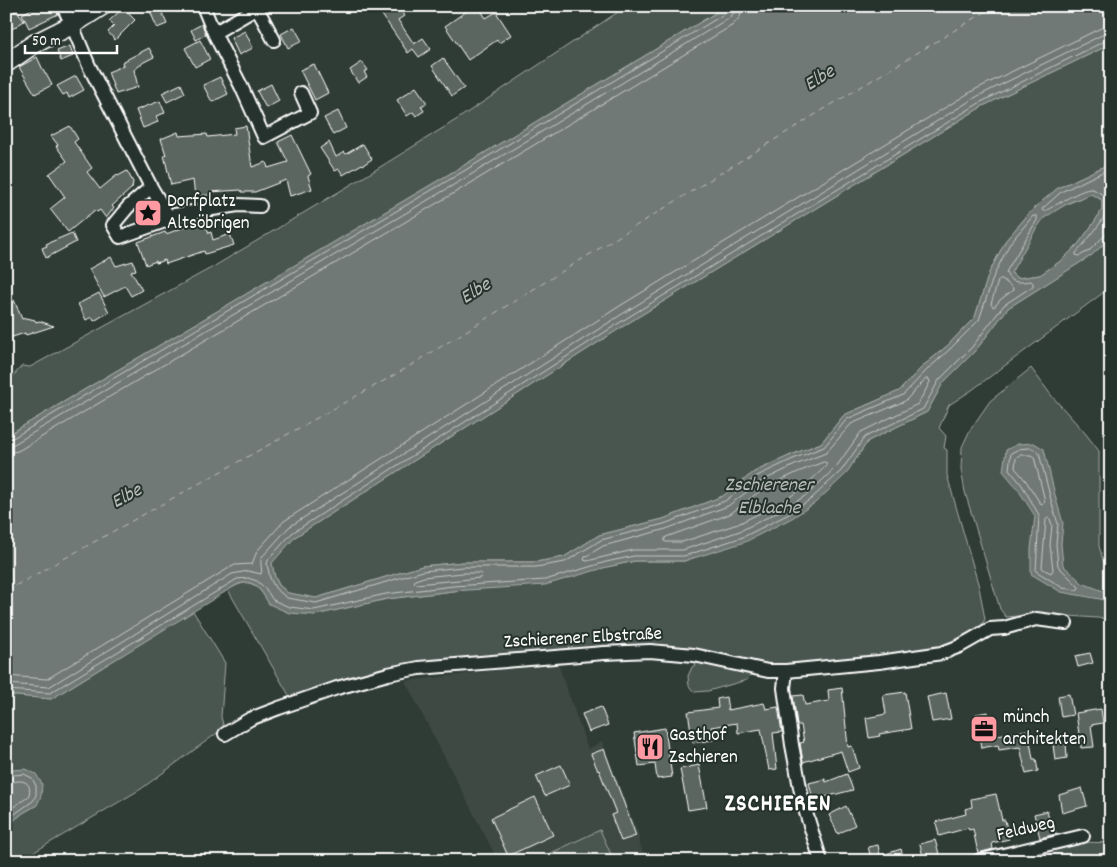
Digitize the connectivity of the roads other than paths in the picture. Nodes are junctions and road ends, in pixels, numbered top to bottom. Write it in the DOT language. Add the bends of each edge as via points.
graph roads {
  1 [pos="63,6"];
  2 [pos="102,6"];
  3 [pos="203,6"];
  4 [pos="257,7"];
  5 [pos="72,25"];
  6 [pos="214,33"];
  7 [pos="274,40"];
  8 [pos="6,62"];
  9 [pos="301,93"];
  10 [pos="150,188"];
  11 [pos="260,206"];
  12 [pos="168,216"];
  13 [pos="1066,623"];
  14 [pos="786,671"];
  15 [pos="225,734"];
  16 [pos="1082,836"];
  17 [pos="821,861"];
  18 [pos="978,861"];
  1 -- 5 [label="street"];
  2 -- 5 [label="street"];
  3 -- 6 [label="street"];
  4 -- 6 [label="street"];
  4 -- 7 [label="street"];
  5 -- 8 [label="street"];
  5 -- 10 [label="street"];
  6 -- 9 [label="street" via="264,137 310,113"];
  10 -- 12 [label="street"];
  10 -- 12 [label="street" via="113,225 116,231 120,237 125,236 165,221"];
  11 -- 12 [label="street" via="234,206"];
  13 -- 14 [label="street, Zschierener Elbstraße" via="1036,619 990,629 942,653"];
  14 -- 15 [label="street, Zschierener Elbstraße" via="768,671 694,655 650,651 419,668 337,688 250,719"];
  14 -- 17 [label="street" via="784,688 792,745 803,803"];
  16 -- 18 [label="street, Feldweg"];
}
